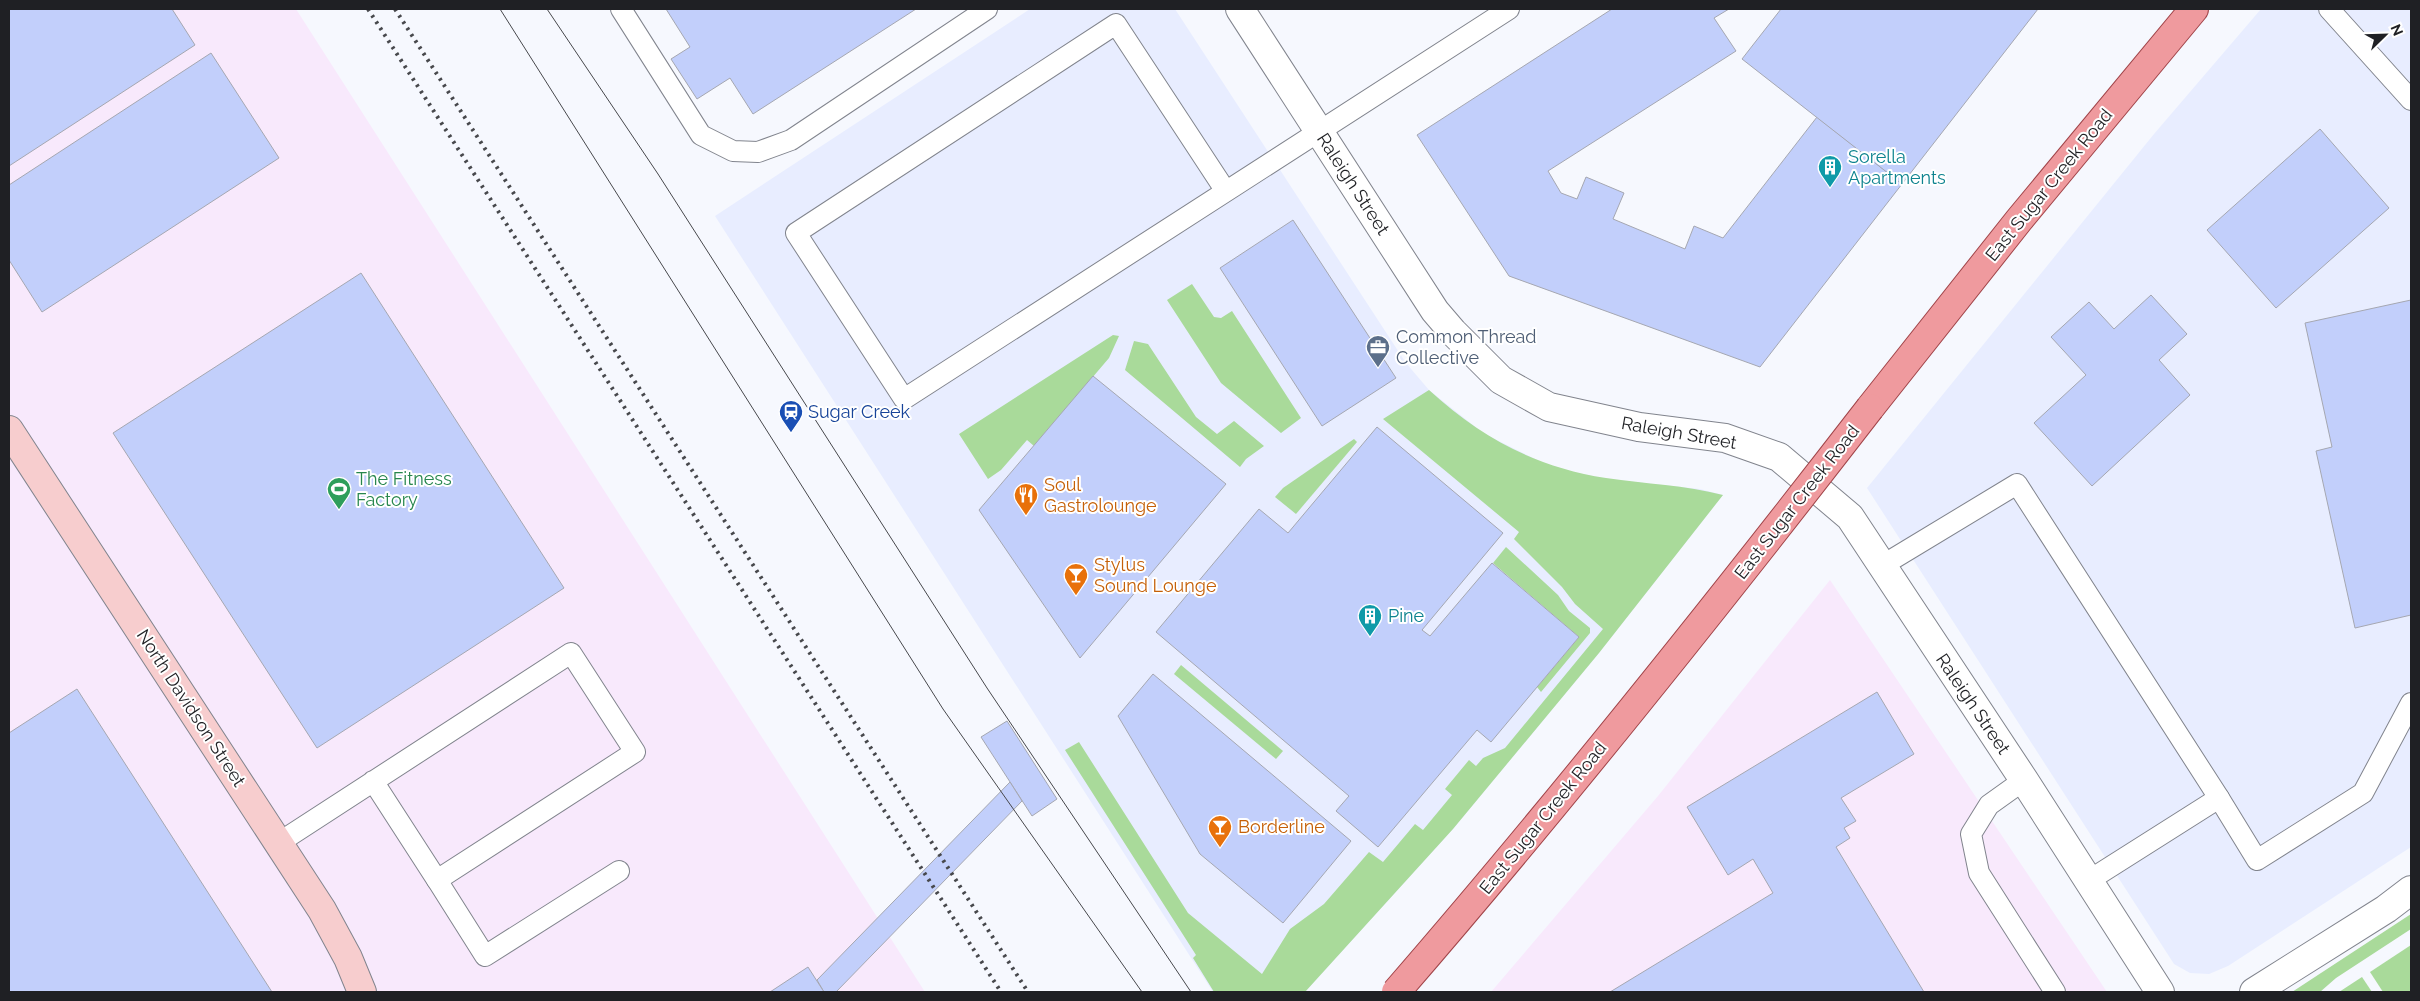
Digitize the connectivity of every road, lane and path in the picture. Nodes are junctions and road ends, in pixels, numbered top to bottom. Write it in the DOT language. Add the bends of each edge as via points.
graph roads {
  1 [pos="621,9"];
  2 [pos="987,9"];
  3 [pos="1240,9"];
  4 [pos="1509,9"];
  5 [pos="2194,9"];
  6 [pos="2329,9"];
  7 [pos="2411,100"];
  8 [pos="1318,130"];
  9 [pos="1225,190"];
  10 [pos="9,430"];
  11 [pos="1883,565"];
  12 [pos="2411,703"];
  13 [pos="2024,780"];
  14 [pos="373,781"];
  15 [pos="2219,798"];
  16 [pos="280,842"];
  17 [pos="619,871"];
  18 [pos="436,880"];
  19 [pos="2088,881"];
  20 [pos="2411,890"];
  21 [pos="362,992"];
  22 [pos="1396,992"];
  23 [pos="2055,992"];
  24 [pos="2160,992"];
  25 [pos="2254,992"];
  1 -- 2 [label="lane" via="701,135 733,151 758,152 791,140"];
  3 -- 8 [label="street, Raleigh Street"];
  4 -- 8 [label="lane"];
  5 -- 22 [label="main road, East Sugar Creek Road, bridge" via="2019,220 1651,686 1500,872"];
  6 -- 7 [label="lane"];
  8 -- 9 [label="lane"];
  8 -- 11 [label="street, Raleigh Street" via="1435,310 1501,380 1549,407 1639,427 1725,438 1779,457 1850,517"];
  9 -- 9 [label="lane" via="904,398 796,233 1116,24"];
  10 -- 16 [label="street, North Davidson Street"];
  11 -- 13 [label="street, Raleigh Street"];
  11 -- 15 [label="lane" via="2017,484"];
  12 -- 15 [label="lane" via="2363,793 2257,860"];
  13 -- 19 [label="street, Raleigh Street"];
  13 -- 23 [label="lane" via="1989,805 1971,834 1979,873"];
  14 -- 16 [label="lane"];
  14 -- 18 [label="lane"];
  14 -- 18 [label="lane" via="571,653 635,752"];
  15 -- 19 [label="lane"];
  16 -- 21 [label="street, North Davidson Street" via="322,910"];
  17 -- 18 [label="lane" via="485,956"];
  19 -- 24 [label="street, Raleigh Street"];
  20 -- 25 [label="street"];
}
